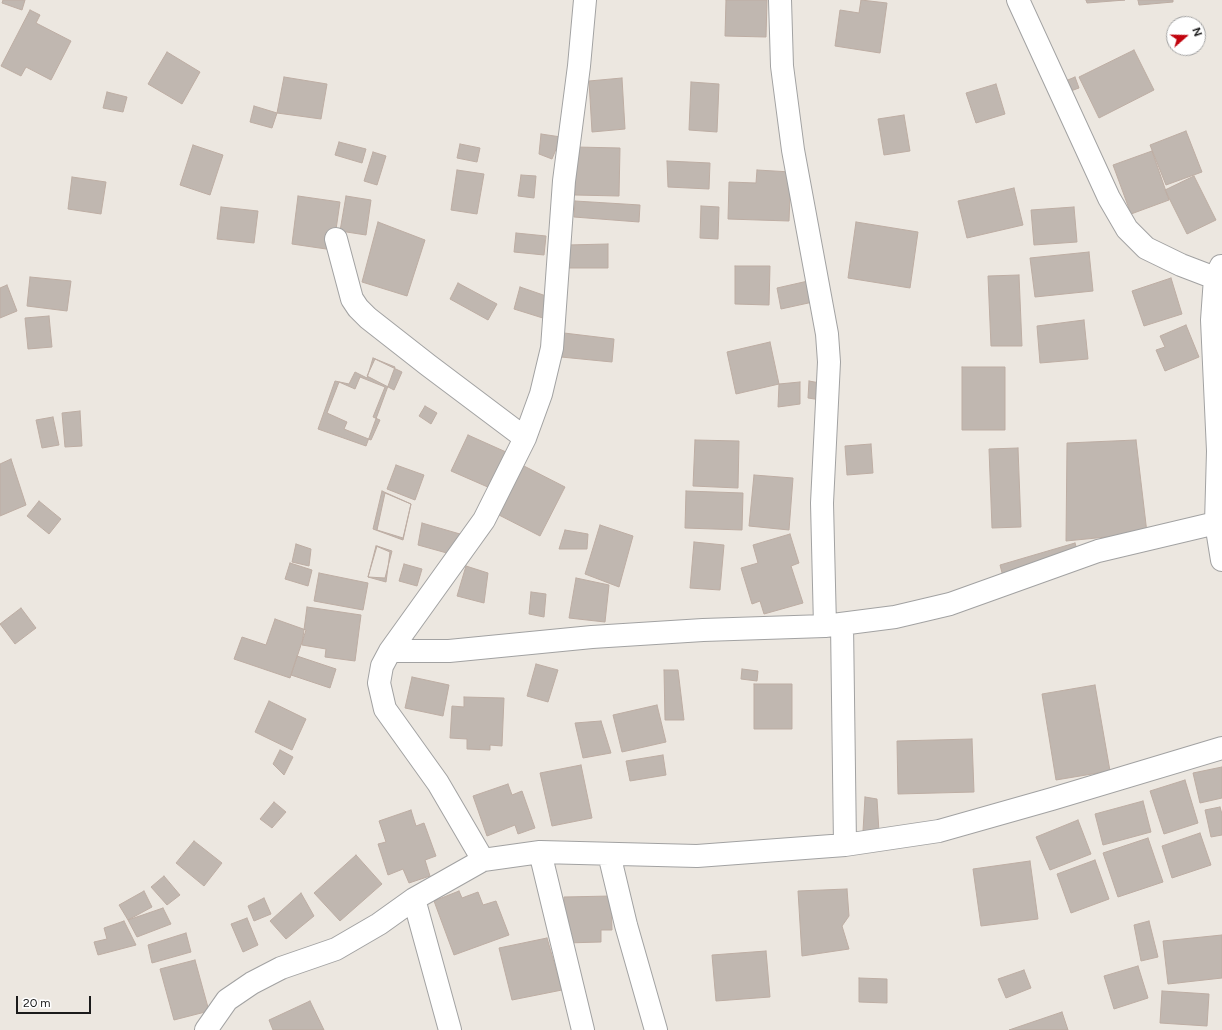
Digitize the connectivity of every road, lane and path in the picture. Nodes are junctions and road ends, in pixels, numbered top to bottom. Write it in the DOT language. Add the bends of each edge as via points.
graph roads {
  1 [pos="585,0"];
  2 [pos="780,0"];
  3 [pos="1018,0"];
  4 [pos="336,238"];
  5 [pos="1218,271"];
  6 [pos="525,438"];
  7 [pos="1216,523"];
  8 [pos="1222,560"];
  9 [pos="833,625"];
  10 [pos="390,651"];
  11 [pos="1222,748"];
  12 [pos="845,846"];
  13 [pos="540,852"];
  14 [pos="609,854"];
  15 [pos="483,860"];
  16 [pos="414,899"];
  17 [pos="206,1030"];
  18 [pos="450,1030"];
  19 [pos="583,1030"];
  20 [pos="656,1030"];
  1 -- 6 [label="street" via="564,181 552,348 541,394"];
  2 -- 9 [label="street" via="782,66 793,150 827,334 829,362 822,503"];
  3 -- 5 [label="street" via="1109,198 1127,229 1146,248 1181,265"];
  4 -- 6 [label="street" via="352,299 358,308"];
  5 -- 7 [label="street" via="1212,320 1218,451"];
  6 -- 10 [label="street" via="484,520"];
  7 -- 8 [label="street"];
  7 -- 9 [label="street" via="1098,551 950,604 895,617"];
  9 -- 10 [label="street" via="592,637 449,651"];
  9 -- 12 [label="street"];
  10 -- 15 [label="street" via="382,666 379,683 385,709 438,784"];
  11 -- 12 [label="street" via="939,831"];
  12 -- 14 [label="street" via="697,856"];
  13 -- 14 [label="street"];
  13 -- 15 [label="street"];
  13 -- 19 [label="street"];
  14 -- 20 [label="street"];
  15 -- 16 [label="street"];
  16 -- 17 [label="street" via="379,924 336,949 281,968 252,983 227,1000"];
  16 -- 18 [label="street"];
}
